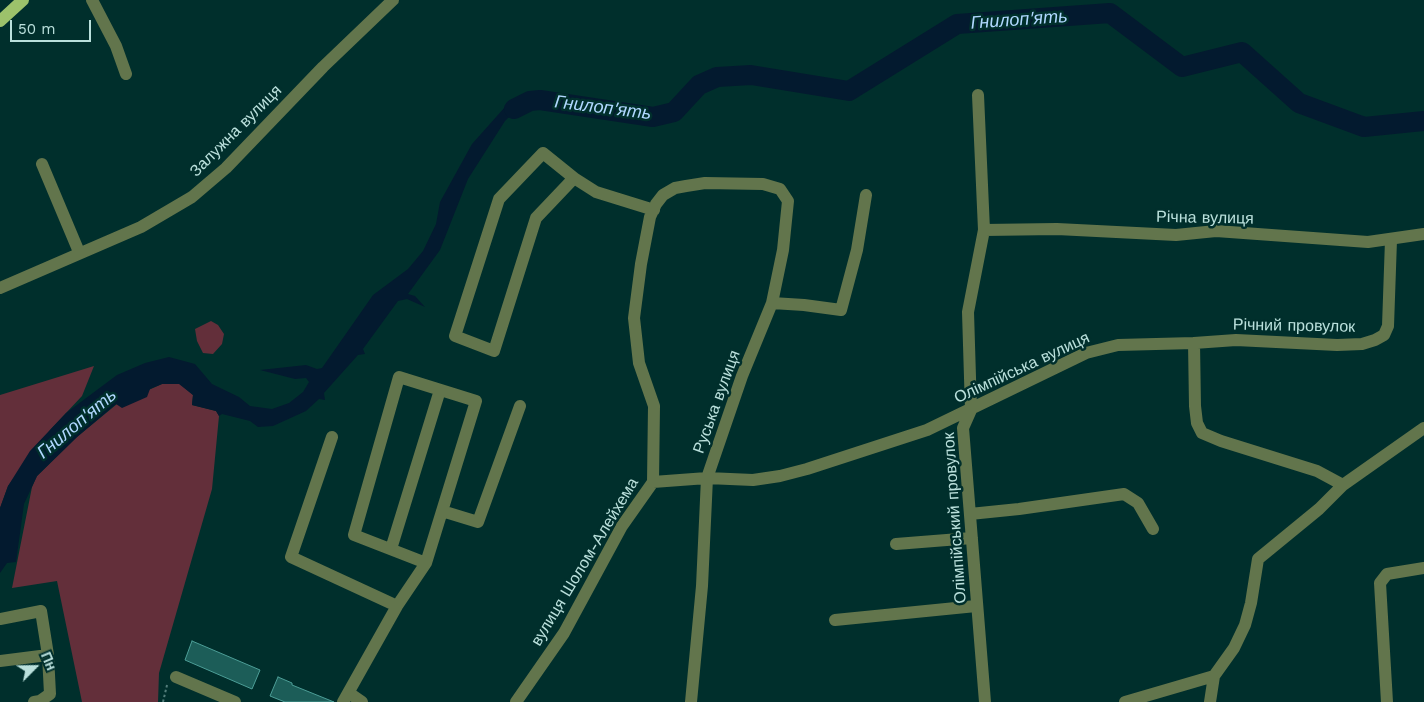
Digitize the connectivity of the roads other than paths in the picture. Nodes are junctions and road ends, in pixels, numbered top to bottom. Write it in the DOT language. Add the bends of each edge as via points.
graph roads {
  1 [pos="23,0"];
  2 [pos="92,0"];
  3 [pos="393,0"];
  4 [pos="0,21"];
  5 [pos="126,74"];
  6 [pos="978,95"];
  7 [pos="42,164"];
  8 [pos="574,178"];
  9 [pos="866,195"];
  10 [pos="654,210"];
  11 [pos="984,230"];
  12 [pos="1424,234"];
  13 [pos="1391,240"];
  14 [pos="79,252"];
  15 [pos="0,288"];
  16 [pos="772,303"];
  17 [pos="1194,343"];
  18 [pos="440,390"];
  19 [pos="520,406"];
  20 [pos="971,410"];
  21 [pos="1424,428"];
  22 [pos="332,437"];
  23 [pos="707,478"];
  24 [pos="653,482"];
  25 [pos="1343,485"];
  26 [pos="442,511"];
  27 [pos="970,514"];
  28 [pos="1152,529"];
  29 [pos="972,538"];
  30 [pos="896,544"];
  31 [pos="391,549"];
  32 [pos="426,563"];
  33 [pos="1424,568"];
  34 [pos="397,606"];
  35 [pos="976,606"];
  36 [pos="0,619"];
  37 [pos="835,620"];
  38 [pos="48,655"];
  39 [pos="0,662"];
  40 [pos="1214,676"];
  41 [pos="176,677"];
  42 [pos="346,697"];
  43 [pos="34,702"];
  44 [pos="235,702"];
  45 [pos="362,702"];
  46 [pos="516,702"];
  47 [pos="691,702"];
  48 [pos="985,702"];
  49 [pos="1125,702"];
  50 [pos="1210,702"];
  51 [pos="1387,702"];
  1 -- 4 [label="main road"];
  2 -- 5 [label="street" via="116,46"];
  3 -- 14 [label="street, Залужна вулиця" via="226,168 192,197 141,228"];
  6 -- 11 [label="street, Олімпійський провулок"];
  7 -- 14 [label="street"];
  8 -- 8 [label="street" via="536,218 494,351 455,336 499,199 543,153"];
  8 -- 10 [label="street" via="596,192"];
  9 -- 16 [label="street" via="857,250 841,310"];
  10 -- 16 [label="street, вулиця Шолом-Алейхема" via="663,195 686,186 705,183 763,184 780,188 788,202 783,250"];
  10 -- 24 [label="street, вулиця Шолом-Алейхема" via="641,264 634,318 640,363 654,406"];
  11 -- 13 [label="street, Річна вулиця" via="1057,229 1176,235 1216,231 1347,242"];
  11 -- 20 [label="street, Олімпійський провулок" via="968,312"];
  12 -- 13 [label="street, Річна вулиця"];
  13 -- 17 [label="street, Річний провулок" via="1388,326 1384,335 1375,340 1336,345 1236,340"];
  14 -- 15 [label="street, Залужна вулиця"];
  16 -- 23 [label="street, Руська вулиця" via="742,376"];
  17 -- 20 [label="street, Олімпійська вулиця" via="1118,344 1086,353"];
  17 -- 25 [label="street" via="1195,406 1202,432 1317,471"];
  18 -- 26 [label="street" via="476,401"];
  18 -- 31 [label="street"];
  18 -- 31 [label="street" via="399,376 354,535"];
  19 -- 26 [label="street" via="478,522"];
  20 -- 23 [label="street, Олімпійська вулиця" via="883,446 780,476 753,480"];
  20 -- 27 [label="street, Олімпійський провулок" via="964,428"];
  21 -- 25 [label="street"];
  22 -- 34 [label="street" via="291,557"];
  23 -- 24 [label="street, Олімпійська вулиця"];
  23 -- 47 [label="street, Руська вулиця" via="702,586"];
  24 -- 46 [label="street, вулиця Шолом-Алейхема" via="622,526 564,633"];
  25 -- 40 [label="street" via="1258,559 1245,625 1234,648"];
  26 -- 32 [label="street"];
  27 -- 28 [label="street" via="1124,494 1138,503"];
  27 -- 29 [label="street, Олімпійський провулок"];
  29 -- 30 [label="street"];
  29 -- 35 [label="street, Олімпійський провулок"];
  31 -- 32 [label="street"];
  32 -- 34 [label="street"];
  33 -- 51 [label="street" via="1387,574 1380,584"];
  34 -- 42 [label="street"];
  35 -- 37 [label="street"];
  35 -- 48 [label="street, Олімпійський провулок"];
  36 -- 38 [label="street" via="41,610"];
  38 -- 39 [label="street"];
  38 -- 43 [label="street" via="50,694"];
  40 -- 49 [label="street"];
  40 -- 50 [label="street"];
  41 -- 44 [label="street"];
  42 -- 45 [label="street"];
}
